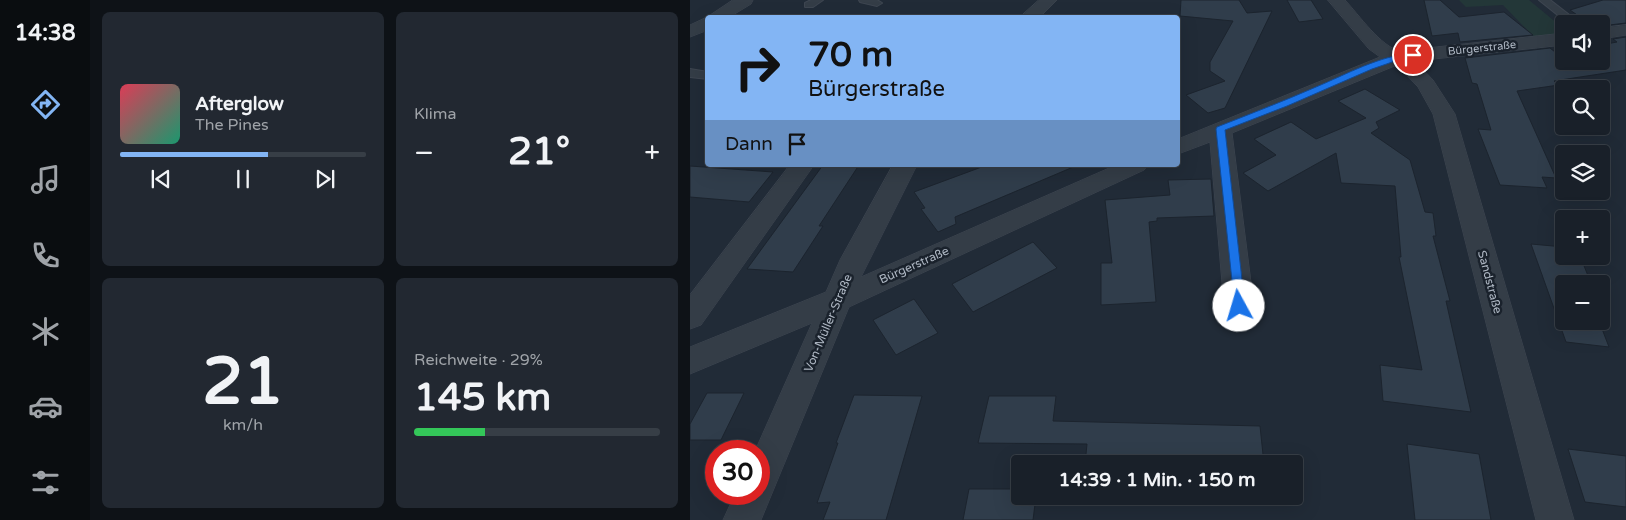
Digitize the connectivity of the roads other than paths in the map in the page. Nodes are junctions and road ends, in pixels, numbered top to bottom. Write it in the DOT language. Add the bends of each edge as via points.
graph roads {
  1 [pos="745,0"];
  2 [pos="864,0"];
  3 [pos="1049,0"];
  4 [pos="1336,0"];
  5 [pos="1544,0"];
  6 [pos="876,3"];
  7 [pos="720,15"];
  8 [pos="1032,15"];
  9 [pos="1564,15"];
  10 [pos="705,24"];
  11 [pos="1626,30"];
  12 [pos="690,32"];
  13 [pos="1610,33"];
  14 [pos="1555,40"];
  15 [pos="1400,57"];
  16 [pos="690,73"];
  17 [pos="705,76"];
  18 [pos="1220,129"];
  19 [pos="1180,146"];
  20 [pos="801,167"];
  21 [pos="904,167"];
  22 [pos="1132,167"];
  23 [pos="839,299"];
  24 [pos="1239,306"];
  25 [pos="690,317"];
  26 [pos="690,361"];
  27 [pos="770,459"];
  28 [pos="749,505"];
  29 [pos="742,520"];
  30 [pos="1556,520"];
  1 -- 7 [label="street"];
  2 -- 6 [label="lane"];
  3 -- 8 [label="street"];
  4 -- 15 [label="street" via="1376,45 1388,54"];
  5 -- 9 [label="lane"];
  10 -- 12 [label="street"];
  11 -- 13 [label="street"];
  14 -- 15 [label="street, Bürgerstraße"];
  15 -- 18 [label="street, Bürgerstraße"];
  15 -- 30 [label="street, Sandstraße" via="1426,84 1444,114"];
  16 -- 17 [label="lane"];
  18 -- 19 [label="street, Bürgerstraße"];
  18 -- 24 [label="street"];
  20 -- 25 [label="street"];
  21 -- 23 [label="street, Von-Müller-Straße" via="854,260"];
  22 -- 23 [label="street, Bürgerstraße"];
  23 -- 26 [label="street, Bürgerstraße"];
  23 -- 27 [label="street, Von-Müller-Straße"];
  28 -- 29 [label="street"];
}
